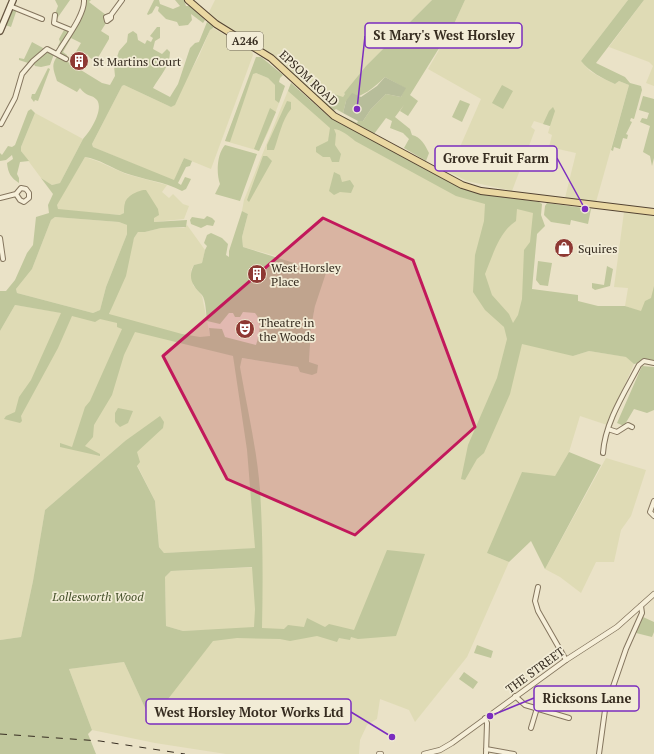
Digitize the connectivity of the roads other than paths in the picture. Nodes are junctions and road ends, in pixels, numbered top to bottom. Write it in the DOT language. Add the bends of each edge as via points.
graph roads {
  1 [pos="14,0"];
  2 [pos="84,0"];
  3 [pos="122,0"];
  4 [pos="188,0"];
  5 [pos="10,6"];
  6 [pos="55,15"];
  7 [pos="111,15"];
  8 [pos="2,18"];
  9 [pos="42,19"];
  10 [pos="71,30"];
  11 [pos="0,31"];
  12 [pos="57,54"];
  13 [pos="66,59"];
  14 [pos="1,124"];
  15 [pos="16,194"];
  16 [pos="0,198"];
  17 [pos="654,212"];
  18 [pos="0,238"];
  19 [pos="3,259"];
  20 [pos="654,363"];
  21 [pos="632,427"];
  22 [pos="608,430"];
  23 [pos="603,453"];
  24 [pos="654,501"];
  25 [pos="654,516"];
  26 [pos="538,587"];
  27 [pos="654,594"];
  28 [pos="641,606"];
  29 [pos="566,660"];
  30 [pos="515,696"];
  31 [pos="537,708"];
  32 [pos="485,718"];
  33 [pos="569,718"];
  34 [pos="530,728"];
  35 [pos="486,749"];
  36 [pos="424,754"];
  37 [pos="486,754"];
  38 [pos="514,754"];
  39 [pos="599,754"];
  1 -- 5 [label="main road"];
  2 -- 10 [label="street" via="80,17"];
  3 -- 7 [label="street"];
  4 -- 17 [label="main road, EPSOM ROAD / A246" via="216,24 264,53 334,116 462,185 481,191"];
  5 -- 8 [label="main road"];
  5 -- 9 [label="street"];
  6 -- 10 [label="street" via="54,23"];
  8 -- 11 [label="main road"];
  10 -- 12 [label="street"];
  12 -- 13 [label="street"];
  12 -- 14 [label="street" via="47,49 26,68 19,80 15,98"];
  15 -- 16 [label="street"];
  18 -- 19 [label="street"];
  20 -- 22 [label="street" via="644,361 639,365"];
  21 -- 22 [label="street" via="628,425 617,432"];
  22 -- 23 [label="street"];
  24 -- 25 [label="street" via="650,512"];
  26 -- 29 [label="street" via="538,611"];
  27 -- 28 [label="street, THE STREET"];
  28 -- 29 [label="street, THE STREET" via="617,627"];
  28 -- 39 [label="street" via="642,613 626,649 605,710"];
  29 -- 30 [label="street, THE STREET"];
  30 -- 31 [label="street" via="522,703"];
  30 -- 32 [label="street, THE STREET"];
  31 -- 33 [label="street"];
  31 -- 34 [label="street"];
  32 -- 35 [label="street"];
  32 -- 36 [label="street, THE STREET" via="446,747"];
  35 -- 37 [label="street"];
  35 -- 38 [label="street"];
}
